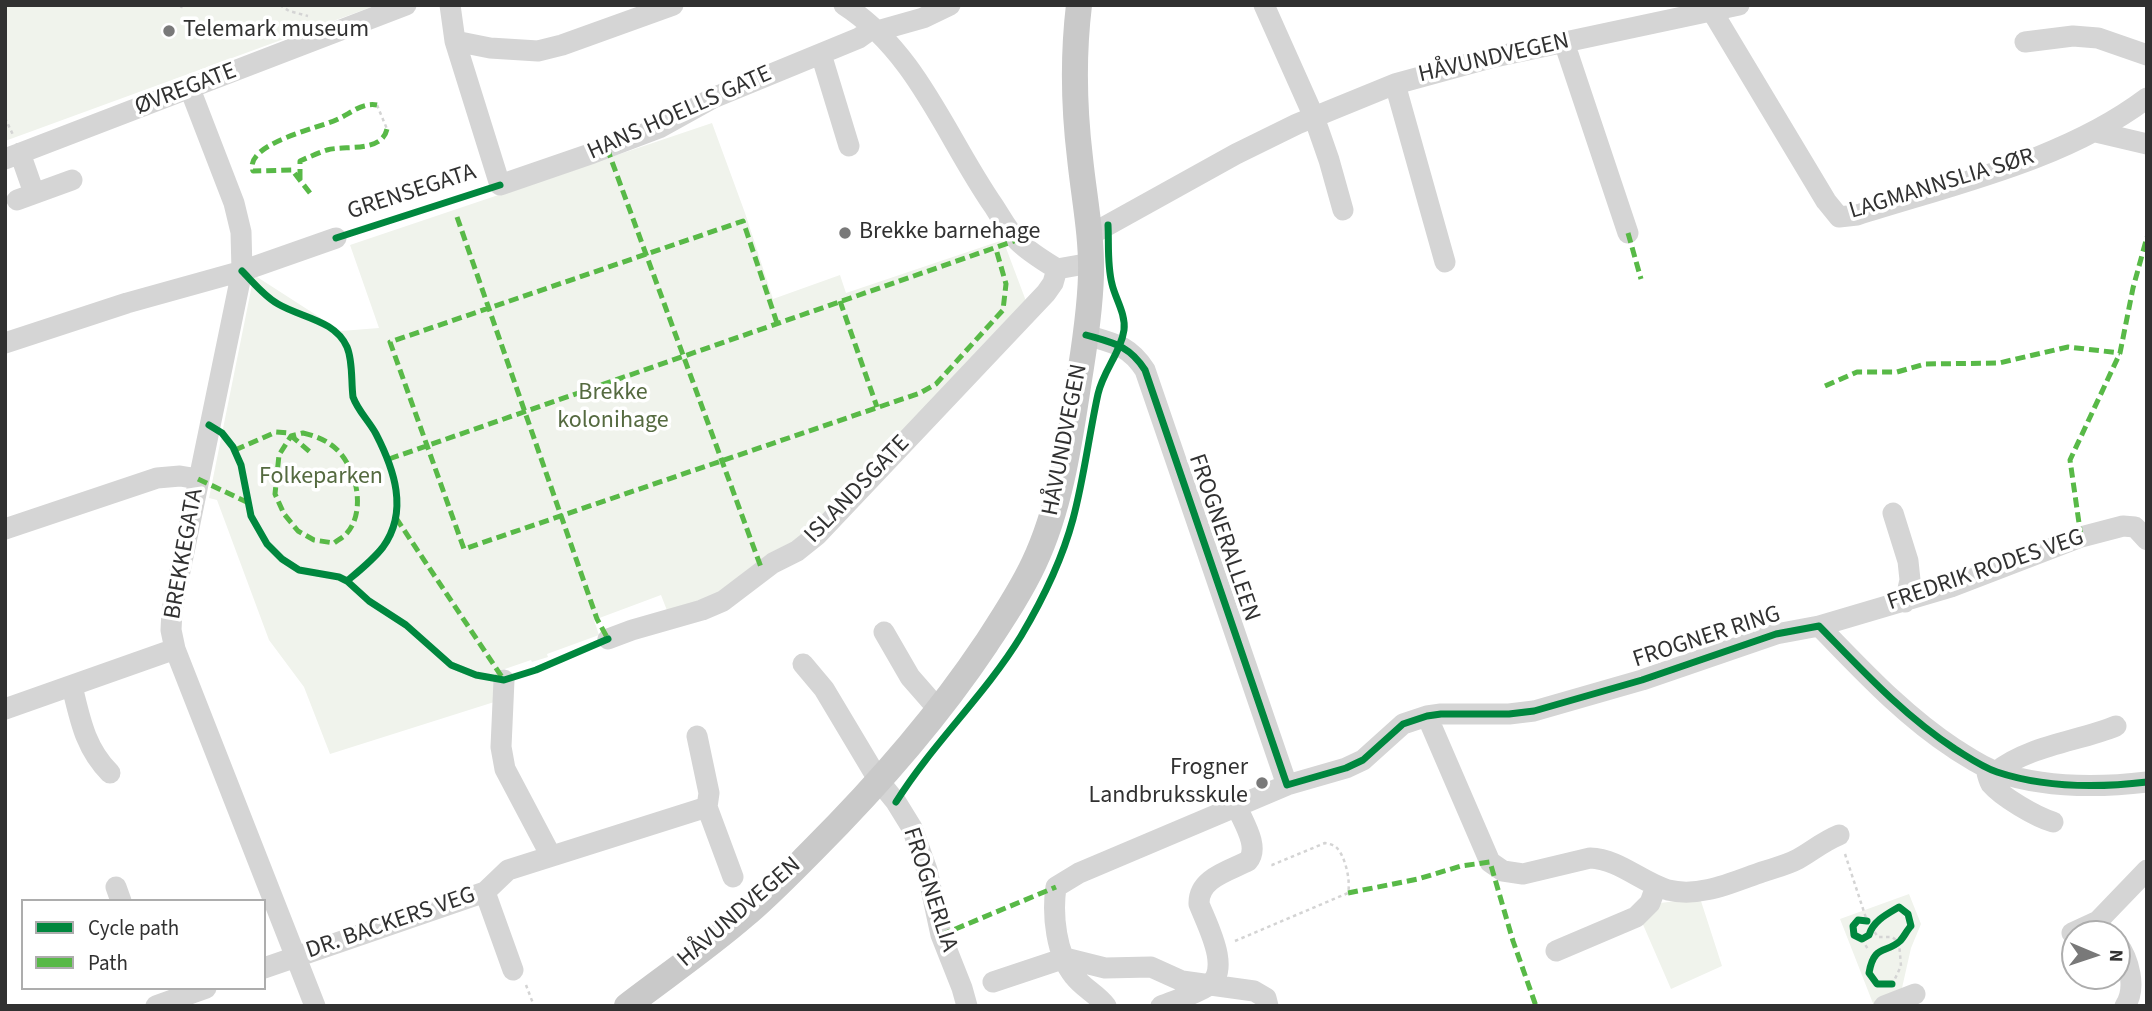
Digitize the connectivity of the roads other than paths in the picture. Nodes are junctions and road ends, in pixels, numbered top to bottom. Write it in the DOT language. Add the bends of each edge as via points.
graph roads {
  1 [pos="406,5"];
  2 [pos="450,5"];
  3 [pos="673,5"];
  4 [pos="844,5"];
  5 [pos="950,5"];
  6 [pos="1079,5"];
  7 [pos="1264,5"];
  8 [pos="1740,5"];
  9 [pos="1712,11"];
  10 [pos="875,29"];
  11 [pos="455,41"];
  12 [pos="1564,42"];
  13 [pos="2025,42"];
  14 [pos="821,54"];
  15 [pos="2147,55"];
  16 [pos="1395,84"];
  17 [pos="190,89"];
  18 [pos="2147,98"];
  19 [pos="1314,117"];
  20 [pos="2096,132"];
  21 [pos="2147,144"];
  22 [pos="849,146"];
  23 [pos="13,156"];
  24 [pos="72,180"];
  25 [pos="1343,210"];
  26 [pos="1628,233"];
  27 [pos="1090,235"];
  28 [pos="336,238"];
  29 [pos="1445,262"];
  30 [pos="1091,263"];
  31 [pos="1057,269"];
  32 [pos="242,271"];
  33 [pos="1086,335"];
  34 [pos="5,343"];
  35 [pos="198,479"];
  36 [pos="1893,513"];
  37 [pos="5,529"];
  38 [pos="2147,540"];
  39 [pos="1905,602"];
  40 [pos="1819,625"];
  41 [pos="884,632"];
  42 [pos="608,639"];
  43 [pos="175,649"];
  44 [pos="803,664"];
  45 [pos="504,680"];
  46 [pos="72,686"];
  47 [pos="5,709"];
  48 [pos="938,709"];
  49 [pos="1427,716"];
  50 [pos="2116,726"];
  51 [pos="697,736"];
  52 [pos="1991,770"];
  53 [pos="110,773"];
  54 [pos="879,781"];
  55 [pos="2147,782"];
  56 [pos="1287,785"];
  57 [pos="707,807"];
  58 [pos="1237,807"];
  59 [pos="2053,822"];
  60 [pos="1839,835"];
  61 [pos="551,856"];
  62 [pos="2147,870"];
  63 [pos="733,877"];
  64 [pos="1656,886"];
  65 [pos="485,892"];
  66 [pos="2109,920"];
  67 [pos="1556,951"];
  68 [pos="296,957"];
  69 [pos="1065,958"];
  70 [pos="266,967"];
  71 [pos="513,970"];
  72 [pos="993,982"];
  73 [pos="1209,985"];
  74 [pos="200,990"];
  75 [pos="2130,990"];
  76 [pos="156,1006"];
  77 [pos="315,1006"];
  78 [pos="628,1006"];
  79 [pos="967,1006"];
  80 [pos="1106,1006"];
  81 [pos="1161,1006"];
  82 [pos="1268,1006"];
  83 [pos="2125,1006"];
  1 -- 17 [label="street, ØVREGATE"];
  2 -- 11 [label="street, HANS HOELLS GATE"];
  3 -- 11 [label="street" via="538,51"];
  4 -- 10 [label="street"];
  5 -- 10 [label="street, HANS HOELLS GATE" via="923,18"];
  6 -- 27 [label="main road" via="1076,116"];
  7 -- 19 [label="street"];
  8 -- 9 [label="street, HÅVUNDVEGEN"];
  9 -- 12 [label="street, HÅVUNDVEGEN"];
  9 -- 20 [label="street, LAGMANNSLIA SØR" via="1825,201 1839,217 2033,159"];
  10 -- 14 [label="street, HANS HOELLS GATE"];
  10 -- 31 [label="street" via="911,68 1017,240"];
  11 -- 14 [label="street, HANS HOELLS GATE" via="500,185 659,128 713,98"];
  12 -- 16 [label="street, HÅVUNDVEGEN"];
  12 -- 26 [label="street"];
  13 -- 15 [label="street" via="2098,38"];
  14 -- 22 [label="street"];
  16 -- 19 [label="street, HÅVUNDVEGEN"];
  16 -- 29 [label="street"];
  17 -- 23 [label="street, ØVREGATE"];
  17 -- 32 [label="street, BREKKEGATA" via="234,203 241,232"];
  18 -- 20 [label="street, LAGMANNSLIA SØR"];
  19 -- 25 [label="street"];
  19 -- 27 [label="street, HÅVUNDVEGEN" via="1202,172"];
  20 -- 21 [label="street"];
  23 -- 24 [label="street" via="26,197"];
  27 -- 30 [label="main road, HÅVUNDVEGEN"];
  28 -- 32 [label="street, GRENSEGATA"];
  30 -- 31 [label="street"];
  30 -- 33 [label="main road, HÅVUNDVEGEN"];
  31 -- 42 [label="street, ISLANDSGATE" via="1046,293 817,535 723,601"];
  32 -- 34 [label="street, GRENSEGATA"];
  32 -- 35 [label="street, BREKKEGATA"];
  33 -- 48 [label="main road, HÅVUNDVEGEN" via="1062,477 1035,562 995,629"];
  33 -- 56 [label="street, FROGNERALLEEN" via="1120,345 1145,370"];
  35 -- 37 [label="street" via="157,478"];
  35 -- 43 [label="street, BREKKEGATA" via="172,610"];
  36 -- 39 [label="street" via="1908,561"];
  38 -- 39 [label="street, FREDRIK RODES VEG" via="2135,527 2123,526"];
  39 -- 40 [label="street, FREDRIK RODES VEG"];
  40 -- 49 [label="street, FROGNER RING" via="1776,634 1534,711"];
  40 -- 52 [label="street, FROGNER RING" via="1893,701 1933,734"];
  41 -- 48 [label="street" via="910,677"];
  43 -- 46 [label="street"];
  43 -- 68 [label="street, BREKKEGATA"];
  44 -- 54 [label="street, FROGNERLIA" via="824,689"];
  45 -- 61 [label="street" via="501,747 505,769"];
  46 -- 47 [label="street"];
  46 -- 53 [label="street" via="87,740 96,760"];
  48 -- 54 [label="main road, HÅVUNDVEGEN"];
  49 -- 56 [label="street, FROGNER RING" via="1403,724 1363,760"];
  49 -- 64 [label="street" via="1490,862 1503,871 1523,874 1600,858"];
  50 -- 52 [label="street"];
  51 -- 57 [label="street" via="709,793"];
  52 -- 55 [label="street, FROGNER RING" via="2083,786"];
  52 -- 59 [label="street" via="1989,780 2001,792 2025,810"];
  54 -- 78 [label="main road, HÅVUNDVEGEN" via="744,916"];
  54 -- 79 [label="street, FROGNERLIA" via="920,847 941,935"];
  56 -- 58 [label="street, FROGNER RING"];
  57 -- 61 [label="street, DR. BACKERS VEG"];
  57 -- 63 [label="street"];
  58 -- 69 [label="street, FROGNER RING" via="1079,873 1056,887 1053,916"];
  58 -- 73 [label="street" via="1252,843 1252,857 1211,880 1199,895 1219,959 1219,971"];
  60 -- 64 [label="street" via="1796,860 1701,891"];
  61 -- 65 [label="street, DR. BACKERS VEG" via="508,870"];
  62 -- 66 [label="street"];
  64 -- 67 [label="street" via="1641,913"];
  65 -- 68 [label="street, DR. BACKERS VEG"];
  65 -- 71 [label="street"];
  68 -- 70 [label="street, DR. BACKERS VEG"];
  68 -- 77 [label="street, BREKKEGATA"];
  69 -- 72 [label="street"];
  69 -- 73 [label="street" via="1105,968 1151,967 1182,981"];
  69 -- 80 [label="street" via="1073,975"];
  73 -- 81 [label="street"];
  73 -- 82 [label="street" via="1254,991 1266,998"];
  74 -- 76 [label="street"];
  75 -- 83 [label="street"];
}
